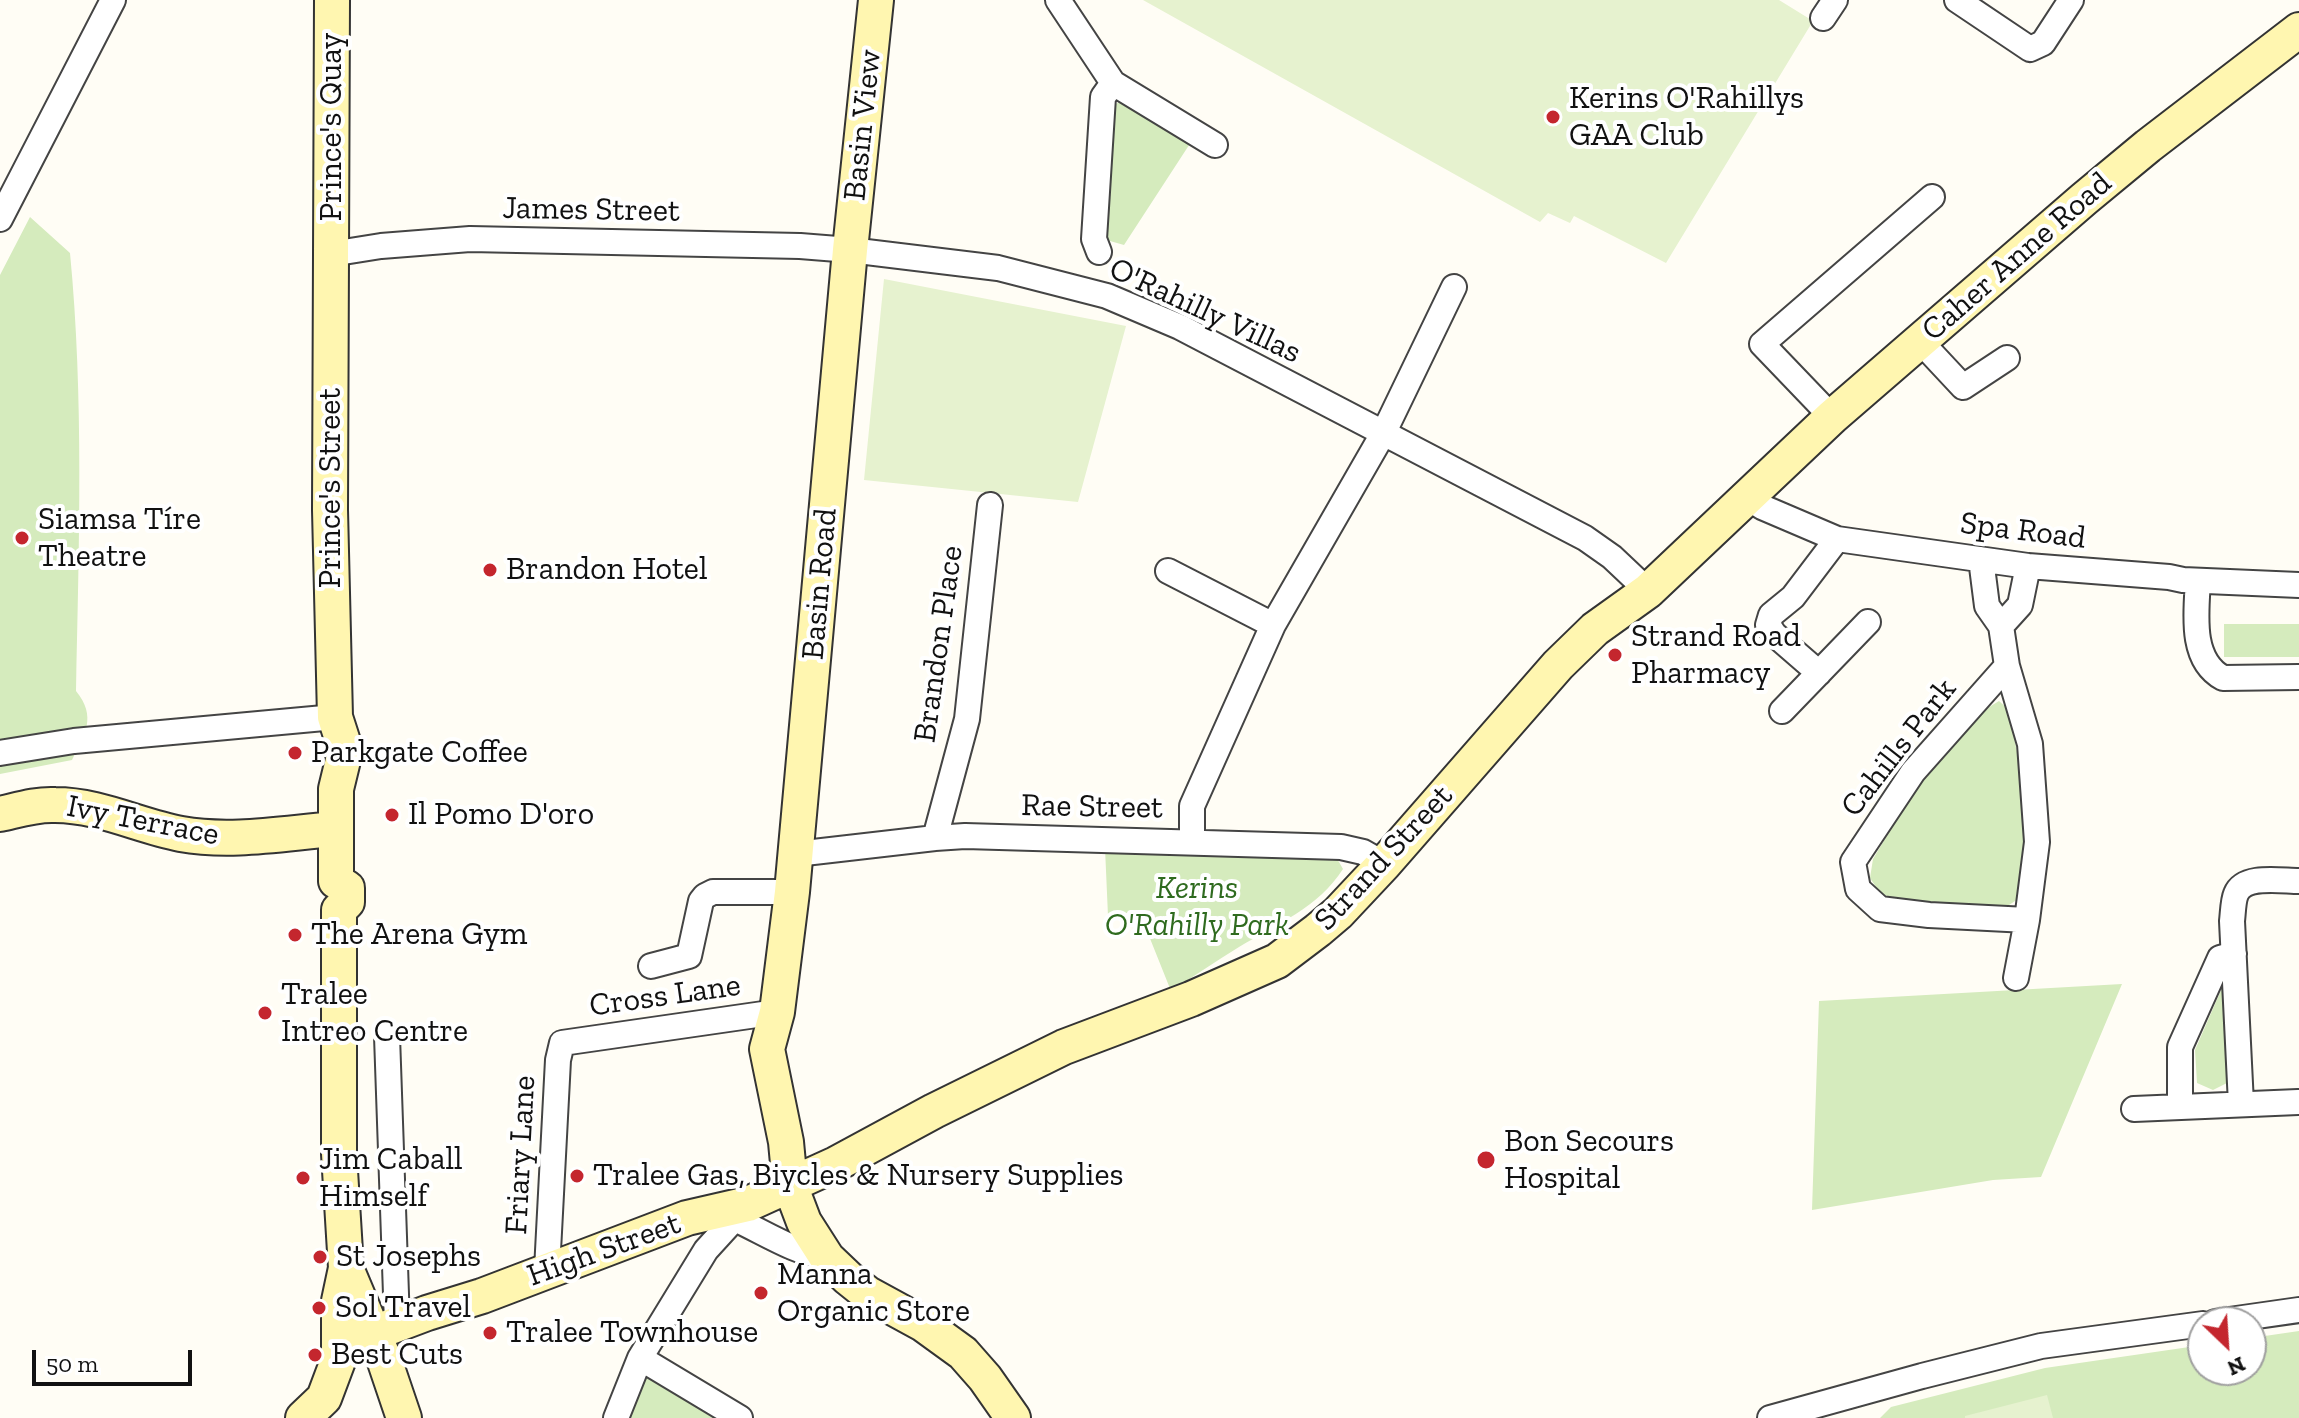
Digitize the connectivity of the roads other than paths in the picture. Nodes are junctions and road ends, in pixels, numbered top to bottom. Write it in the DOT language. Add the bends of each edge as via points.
graph roads {
  1 [pos="113,0"];
  2 [pos="332,0"];
  3 [pos="876,0"];
  4 [pos="1058,0"];
  5 [pos="1957,0"];
  6 [pos="2071,0"];
  7 [pos="2299,30"];
  8 [pos="1113,83"];
  9 [pos="1215,145"];
  10 [pos="1932,197"];
  11 [pos="0,219"];
  12 [pos="850,250"];
  13 [pos="1099,252"];
  14 [pos="331,254"];
  15 [pos="1454,287"];
  16 [pos="1920,341"];
  17 [pos="2007,358"];
  18 [pos="1832,417"];
  19 [pos="1384,432"];
  20 [pos="1748,498"];
  21 [pos="990,505"];
  22 [pos="1837,539"];
  23 [pos="1981,559"];
  24 [pos="2028,566"];
  25 [pos="1168,571"];
  26 [pos="2198,581"];
  27 [pos="2299,585"];
  28 [pos="1648,591"];
  29 [pos="1868,622"];
  30 [pos="1273,625"];
  31 [pos="2001,626"];
  32 [pos="2007,666"];
  33 [pos="1819,673"];
  34 [pos="2299,677"];
  35 [pos="1782,711"];
  36 [pos="336,719"];
  37 [pos="0,753"];
  38 [pos="0,814"];
  39 [pos="335,829"];
  40 [pos="935,838"];
  41 [pos="1192,842"];
  42 [pos="796,854"];
  43 [pos="1384,864"];
  44 [pos="2299,881"];
  45 [pos="791,906"];
  46 [pos="2027,920"];
  47 [pos="2234,954"];
  48 [pos="651,966"];
  49 [pos="2016,978"];
  50 [pos="777,1012"];
  51 [pos="387,1036"];
  52 [pos="562,1043"];
  53 [pos="2298,1102"];
  54 [pos="2241,1104"];
  55 [pos="2180,1107"];
  56 [pos="2134,1109"];
  57 [pos="789,1176"];
  58 [pos="741,1212"];
  59 [pos="687,1218"];
  60 [pos="715,1241"];
  61 [pos="827,1258"];
  62 [pos="346,1260"];
  63 [pos="547,1270"];
  64 [pos="2299,1310"];
  65 [pos="2267,1315"];
  66 [pos="2187,1326"];
  67 [pos="386,1328"];
  68 [pos="339,1358"];
  69 [pos="640,1358"];
  70 [pos="1855,1406"];
  71 [pos="303,1418"];
  72 [pos="404,1418"];
  73 [pos="616,1418"];
  74 [pos="740,1418"];
  75 [pos="1013,1418"];
  76 [pos="1770,1418"];
  1 -- 11 [label="street"];
  2 -- 14 [label="main road, Prince's Quay"];
  3 -- 12 [label="main road, Basin View"];
  4 -- 8 [label="street"];
  5 -- 6 [label="street" via="2030,49 2043,43"];
  7 -- 16 [label="main road, Caher Anne Road" via="2148,146"];
  8 -- 9 [label="street"];
  8 -- 13 [label="street" via="1103,97 1094,239"];
  10 -- 18 [label="street" via="1762,344"];
  12 -- 14 [label="street, James Street" via="470,239"];
  12 -- 19 [label="street, O'Rahilly Villas" via="998,268 1107,296 1180,327"];
  12 -- 42 [label="main road, Basin Road"];
  14 -- 36 [label="main road, Prince's Street"];
  15 -- 19 [label="street"];
  16 -- 17 [label="street" via="1963,387"];
  16 -- 18 [label="main road, Caher Anne Road"];
  18 -- 20 [label="main road, Caher Anne Road"];
  19 -- 28 [label="street, O'Rahilly Villas" via="1585,538"];
  19 -- 30 [label="street"];
  20 -- 22 [label="street, Spa Road"];
  20 -- 28 [label="main road, Strand Street"];
  21 -- 40 [label="street, Brandon Place" via="967,719"];
  22 -- 23 [label="street, Spa Road"];
  22 -- 33 [label="street" via="1768,625"];
  23 -- 24 [label="street, Spa Road"];
  23 -- 31 [label="street" via="1987,606"];
  24 -- 26 [label="street, Spa Road"];
  24 -- 31 [label="street" via="2020,605"];
  25 -- 30 [label="street"];
  26 -- 27 [label="street, Spa Road"];
  26 -- 34 [label="street" via="2196,624 2203,661 2212,672 2223,678"];
  28 -- 43 [label="main road, Strand Street" via="1595,629 1558,665"];
  29 -- 33 [label="street"];
  30 -- 41 [label="street" via="1192,806"];
  31 -- 32 [label="street"];
  32 -- 46 [label="street" via="2030,744 2037,842"];
  32 -- 46 [label="street, Cahills Park" via="1913,772 1853,862 1858,889 1880,909"];
  33 -- 35 [label="street"];
  36 -- 37 [label="street" via="74,741"];
  36 -- 39 [label="main road, Prince's Street" via="344,756"];
  38 -- 39 [label="main road, Ivy Terrace" via="69,805 215,838"];
  39 -- 62 [label="main road, Prince's Street" via="339,1154"];
  40 -- 41 [label="street, Rae Street"];
  40 -- 42 [label="street, Rae Street"];
  41 -- 43 [label="street, Rae Street" via="1341,847"];
  42 -- 45 [label="main road, Basin Road"];
  43 -- 57 [label="main road, Strand Street" via="1338,913 1277,961 1064,1047 836,1164"];
  44 -- 47 [label="street" via="2244,884 2236,894 2232,921"];
  45 -- 48 [label="street" via="713,892 701,901 689,956"];
  45 -- 50 [label="main road, Basin Road"];
  46 -- 49 [label="street"];
  47 -- 54 [label="street"];
  47 -- 55 [label="street" via="2220,958 2180,1047"];
  50 -- 52 [label="street, Cross Lane"];
  50 -- 57 [label="main road, Basin Road" via="767,1049"];
  51 -- 67 [label="street"];
  52 -- 63 [label="street, Friary Lane"];
  53 -- 54 [label="street"];
  54 -- 55 [label="street"];
  55 -- 56 [label="street"];
  57 -- 58 [label="main road, High Street"];
  57 -- 61 [label="main road, Basin Road" via="804,1222"];
  58 -- 59 [label="main road, High Street"];
  58 -- 60 [label="street"];
  58 -- 61 [label="street" via="804,1253"];
  59 -- 60 [label="street"];
  59 -- 63 [label="main road, High Street"];
  60 -- 69 [label="street"];
  61 -- 75 [label="main road, Basin Road" via="868,1294 963,1353"];
  62 -- 67 [label="main road"];
  62 -- 68 [label="main road" via="339,1301"];
  63 -- 67 [label="main road, High Street"];
  64 -- 65 [label="street"];
  66 -- 70 [label="street" via="2041,1346"];
  67 -- 68 [label="main road, High Street"];
  67 -- 72 [label="main road"];
  68 -- 71 [label="main road" via="324,1398"];
  69 -- 73 [label="street"];
  69 -- 74 [label="street"];
  70 -- 76 [label="street"];
}
